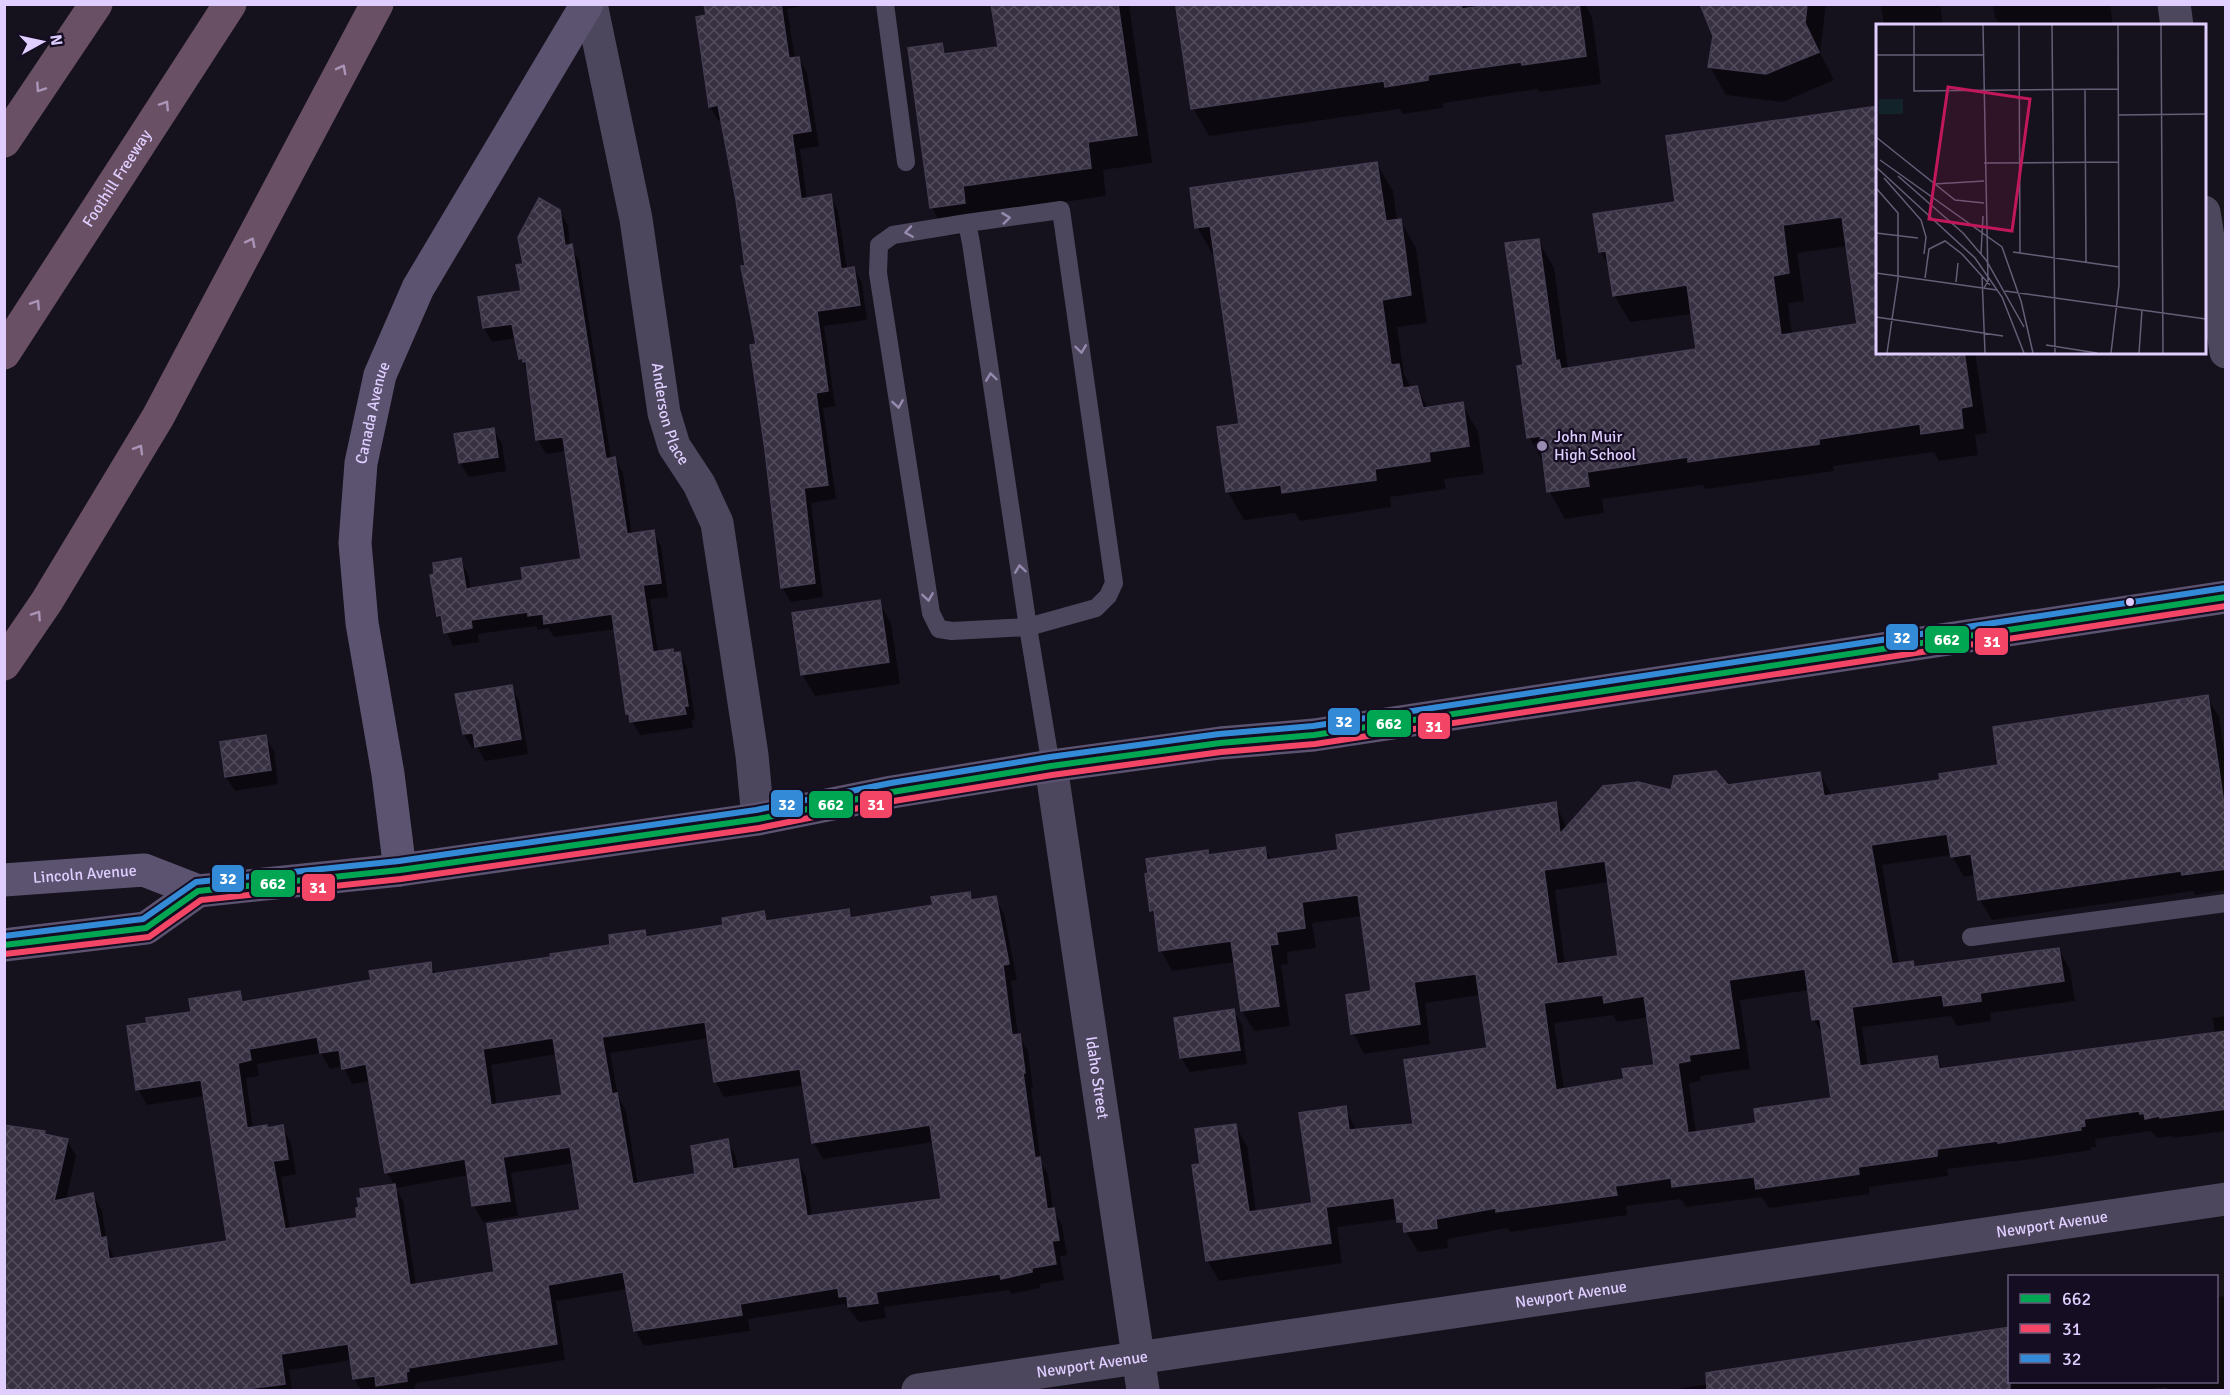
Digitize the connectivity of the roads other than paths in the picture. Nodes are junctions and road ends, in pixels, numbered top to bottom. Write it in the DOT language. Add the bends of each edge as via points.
graph roads {
  1 [pos="96,4"];
  2 [pos="230,4"];
  3 [pos="377,4"];
  4 [pos="586,4"];
  5 [pos="591,4"];
  6 [pos="885,4"];
  7 [pos="2174,4"];
  8 [pos="2177,24"];
  9 [pos="4,141"];
  10 [pos="906,162"];
  11 [pos="2206,219"];
  12 [pos="967,223"];
  13 [pos="2226,352"];
  14 [pos="4,353"];
  15 [pos="2226,597"];
  16 [pos="1028,627"];
  17 [pos="4,664"];
  18 [pos="1051,766"];
  19 [pos="758,819"];
  20 [pos="400,870"];
  21 [pos="4,880"];
  22 [pos="198,891"];
  23 [pos="2226,903"];
  24 [pos="1971,937"];
  25 [pos="4,945"];
  26 [pos="2226,1199"];
  27 [pos="1138,1358"];
  28 [pos="918,1390"];
  29 [pos="1143,1390"];
  1 -- 9 [label="highway, one-way"];
  14 -- 2 [label="highway, Foothill Freeway, one-way"];
  17 -- 3 [label="highway, one-way" via="47,601 158,417"];
  4 -- 20 [label="main road, Canada Avenue" via="418,288 377,386 361,463 355,543 362,623"];
  5 -- 19 [label="street, Anderson Place" via="636,219 664,413 674,446 699,484 717,523"];
  6 -- 10 [label="lane"];
  7 -- 8 [label="street"];
  11 -- 13 [label="street"];
  16 -- 12 [label="lane, one-way"];
  12 -- 16 [label="lane, one-way" via="893,235 879,245 878,273 931,613 939,629 952,631"];
  12 -- 16 [label="lane, one-way" via="1061,210 1114,583 1096,608"];
  15 -- 18 [label="main road, Lincoln Avenue" via="1314,735 1220,743"];
  16 -- 18 [label="lane"];
  18 -- 19 [label="main road, Lincoln Avenue"];
  18 -- 27 [label="street, Idaho Street"];
  19 -- 20 [label="main road, Lincoln Avenue"];
  20 -- 22 [label="main road, Lincoln Avenue"];
  21 -- 22 [label="main road, Lincoln Avenue" via="144,870"];
  22 -- 25 [label="main road, Lincoln Avenue" via="146,928"];
  23 -- 24 [label="lane"];
  26 -- 27 [label="street, Newport Avenue"];
  27 -- 28 [label="street, Newport Avenue"];
  27 -- 29 [label="street, Idaho Street"];
}
